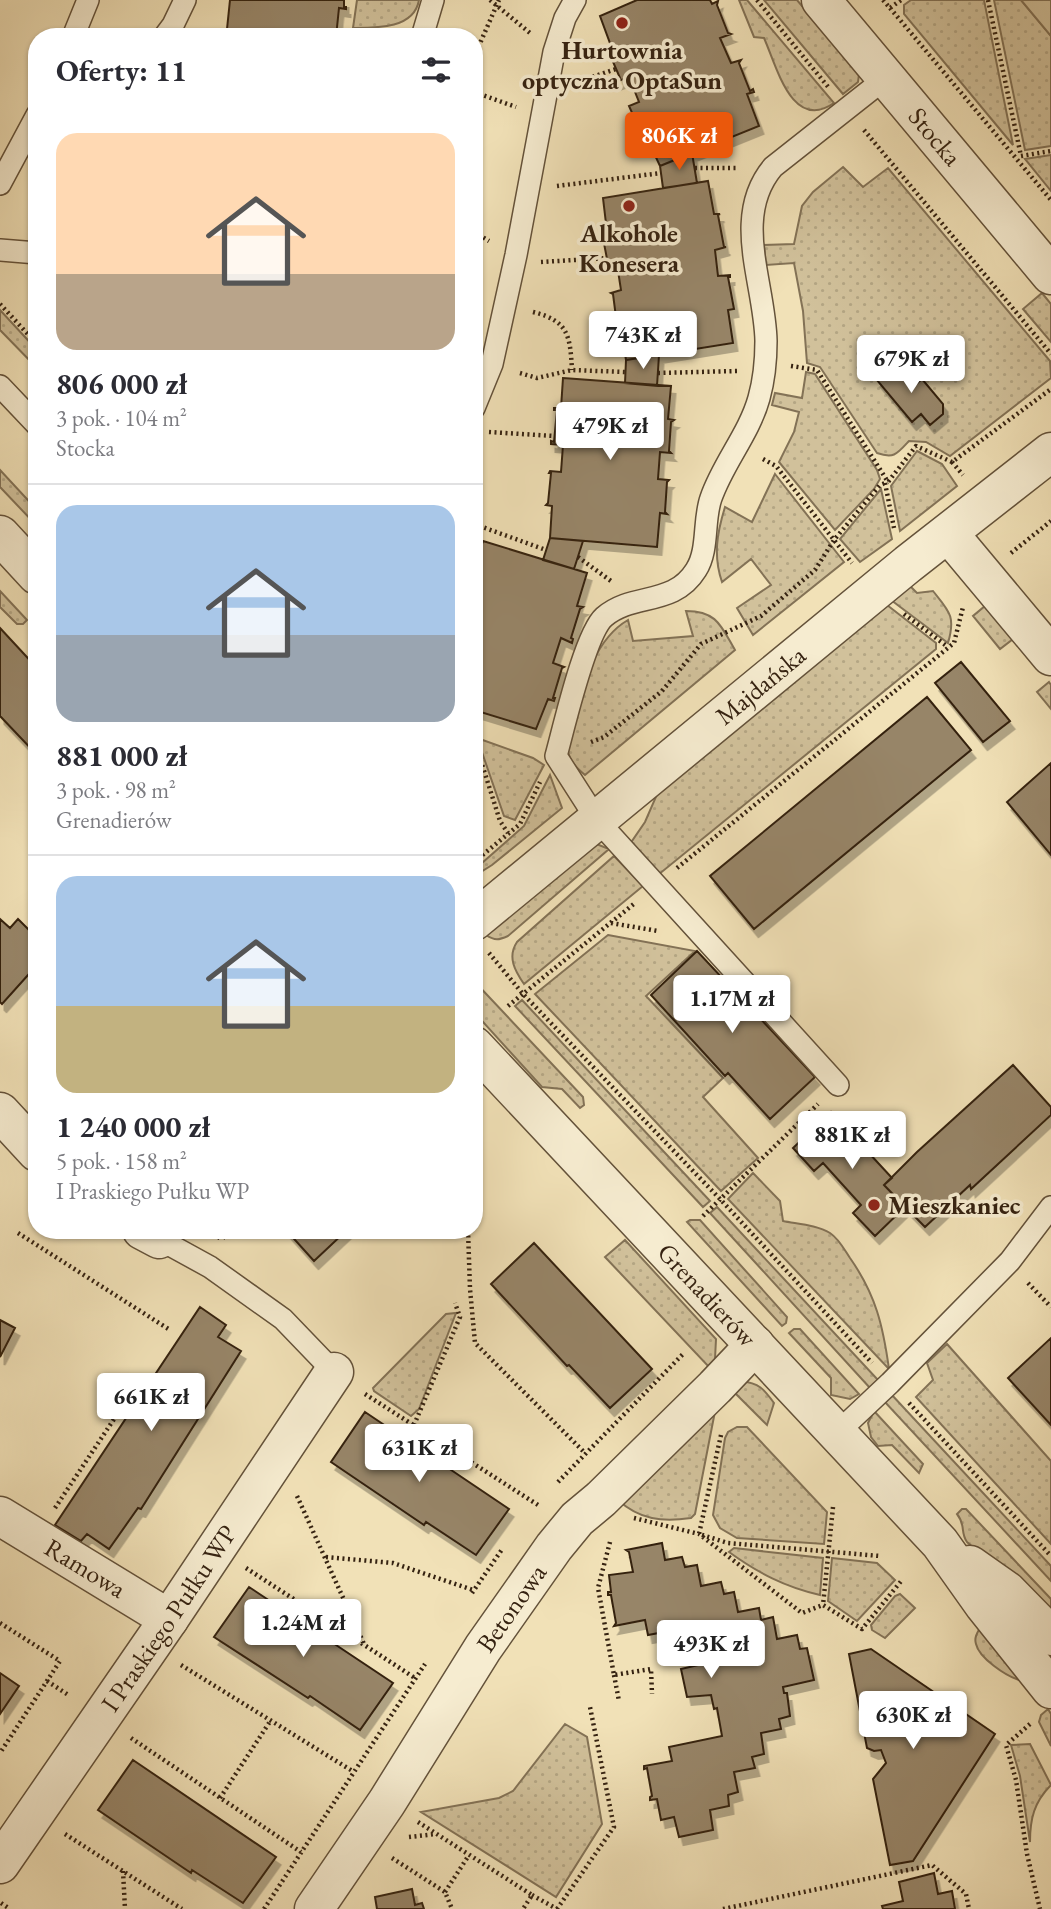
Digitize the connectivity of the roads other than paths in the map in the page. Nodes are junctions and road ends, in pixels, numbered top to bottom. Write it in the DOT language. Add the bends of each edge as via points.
graph roads {
  1 [pos="88,0"];
  2 [pos="184,0"];
  3 [pos="433,0"];
  4 [pos="575,0"];
  5 [pos="821,0"];
  6 [pos="77,28"];
  7 [pos="171,28"];
  8 [pos="425,28"];
  9 [pos="887,77"];
  10 [pos="28,133"];
  11 [pos="0,184"];
  12 [pos="0,250"];
  13 [pos="28,252"];
  14 [pos="1051,275"];
  15 [pos="0,386"];
  16 [pos="483,386"];
  17 [pos="28,416"];
  18 [pos="1051,452"];
  19 [pos="949,534"];
  20 [pos="0,536"];
  21 [pos="28,566"];
  22 [pos="1051,656"];
  23 [pos="597,820"];
  24 [pos="483,933"];
  25 [pos="483,1056"];
  26 [pos="838,1085"];
  27 [pos="0,1112"];
  28 [pos="28,1142"];
  29 [pos="1051,1207"];
  30 [pos="159,1239"];
  31 [pos="755,1345"];
  32 [pos="334,1372"];
  33 [pos="837,1433"];
  34 [pos="0,1516"];
  35 [pos="940,1543"];
  36 [pos="169,1619"];
  37 [pos="1051,1636"];
  38 [pos="1051,1689"];
  39 [pos="0,1864"];
  40 [pos="314,1909"];
  1 -- 6 [label="lane"];
  2 -- 7 [label="lane"];
  3 -- 8 [label="lane"];
  4 -- 16 [label="lane" via="554,52 514,264"];
  5 -- 9 [label="street, Stocka"];
  9 -- 14 [label="street, Stocka"];
  9 -- 23 [label="lane" via="763,179 751,217 766,339 760,396 711,499 696,570 670,594 628,604 604,617 591,635 556,756"];
  10 -- 11 [label="lane"];
  12 -- 13 [label="lane"];
  15 -- 17 [label="lane"];
  18 -- 19 [label="street, Majdańska"];
  19 -- 22 [label="street"];
  19 -- 23 [label="street, Majdańska"];
  20 -- 21 [label="street"];
  23 -- 24 [label="street, Majdańska"];
  23 -- 26 [label="lane"];
  25 -- 31 [label="street, Grenadierów"];
  27 -- 28 [label="street"];
  29 -- 33 [label="lane" via="1010,1262"];
  30 -- 32 [label="lane" via="210,1267 283,1320"];
  31 -- 33 [label="street, Grenadierów"];
  31 -- 40 [label="street, Betonowa" via="554,1547"];
  32 -- 36 [label="street, I Praskiego Pułku WP"];
  33 -- 35 [label="street, Grenadierów"];
  34 -- 36 [label="street, Ramowa"];
  35 -- 37 [label="street, Grenadierów" via="1007,1591"];
  35 -- 38 [label="street, Grenadierów"];
  36 -- 39 [label="street, I Praskiego Pułku WP"];
}
